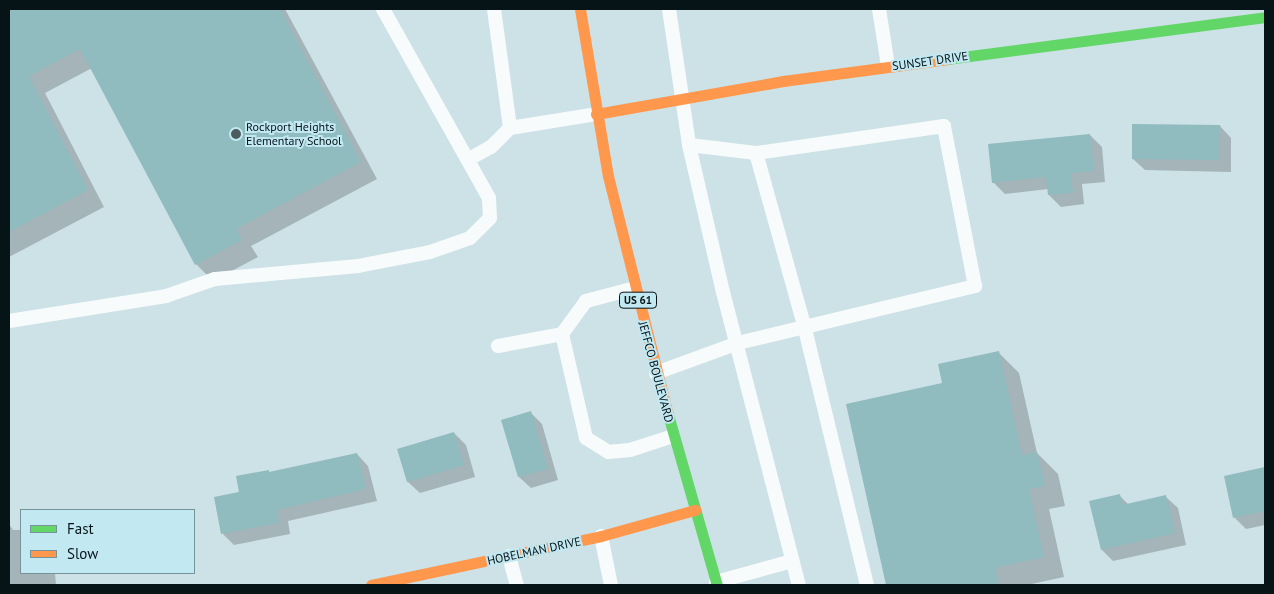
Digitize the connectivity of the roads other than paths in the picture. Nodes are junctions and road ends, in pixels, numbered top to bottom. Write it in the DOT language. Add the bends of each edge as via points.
graph roads {
  1 [pos="383,9"];
  2 [pos="494,9"];
  3 [pos="580,9"];
  4 [pos="669,9"];
  5 [pos="879,9"];
  6 [pos="1265,16"];
  7 [pos="888,66"];
  8 [pos="684,100"];
  9 [pos="596,114"];
  10 [pos="510,128"];
  11 [pos="690,146"];
  12 [pos="756,153"];
  13 [pos="468,159"];
  14 [pos="635,288"];
  15 [pos="9,321"];
  16 [pos="805,329"];
  17 [pos="562,334"];
  18 [pos="738,343"];
  19 [pos="498,346"];
  20 [pos="656,373"];
  21 [pos="673,436"];
  22 [pos="695,510"];
  23 [pos="601,536"];
  24 [pos="509,556"];
  25 [pos="792,561"];
  26 [pos="716,584"];
  27 [pos="371,585"];
  28 [pos="517,585"];
  29 [pos="611,585"];
  30 [pos="799,585"];
  31 [pos="867,585"];
  1 -- 13 [label="lane"];
  2 -- 10 [label="lane"];
  3 -- 9 [label="street, JEFFCO BOULEVARD / US 61"];
  4 -- 8 [label="lane"];
  5 -- 7 [label="lane"];
  6 -- 7 [label="street, SUNSET DRIVE"];
  7 -- 8 [label="street, SUNSET DRIVE"];
  8 -- 9 [label="street, SUNSET DRIVE"];
  8 -- 11 [label="lane"];
  9 -- 10 [label="lane"];
  9 -- 14 [label="street, JEFFCO BOULEVARD / US 61"];
  10 -- 13 [label="lane" via="491,147"];
  11 -- 12 [label="lane"];
  11 -- 18 [label="lane"];
  12 -- 16 [label="lane"];
  12 -- 16 [label="lane" via="944,126 975,286"];
  13 -- 15 [label="lane" via="489,198 490,218 470,238 430,252 358,266 215,279 166,296"];
  14 -- 17 [label="lane" via="586,301"];
  14 -- 20 [label="street, JEFFCO BOULEVARD / US 61"];
  16 -- 18 [label="lane"];
  16 -- 31 [label="lane"];
  17 -- 19 [label="lane"];
  17 -- 21 [label="lane" via="586,438 608,452 630,450"];
  18 -- 20 [label="lane"];
  18 -- 25 [label="lane"];
  20 -- 21 [label="street, JEFFCO BOULEVARD / US 61"];
  21 -- 22 [label="street, JEFFCO BOULEVARD / US 61"];
  22 -- 23 [label="street, HOBELMAN DRIVE"];
  22 -- 26 [label="street, JEFFCO BOULEVARD / US 61"];
  23 -- 24 [label="street, HOBELMAN DRIVE"];
  23 -- 29 [label="lane"];
  24 -- 27 [label="street, HOBELMAN DRIVE"];
  24 -- 28 [label="lane"];
  25 -- 26 [label="lane"];
  25 -- 30 [label="lane"];
}
